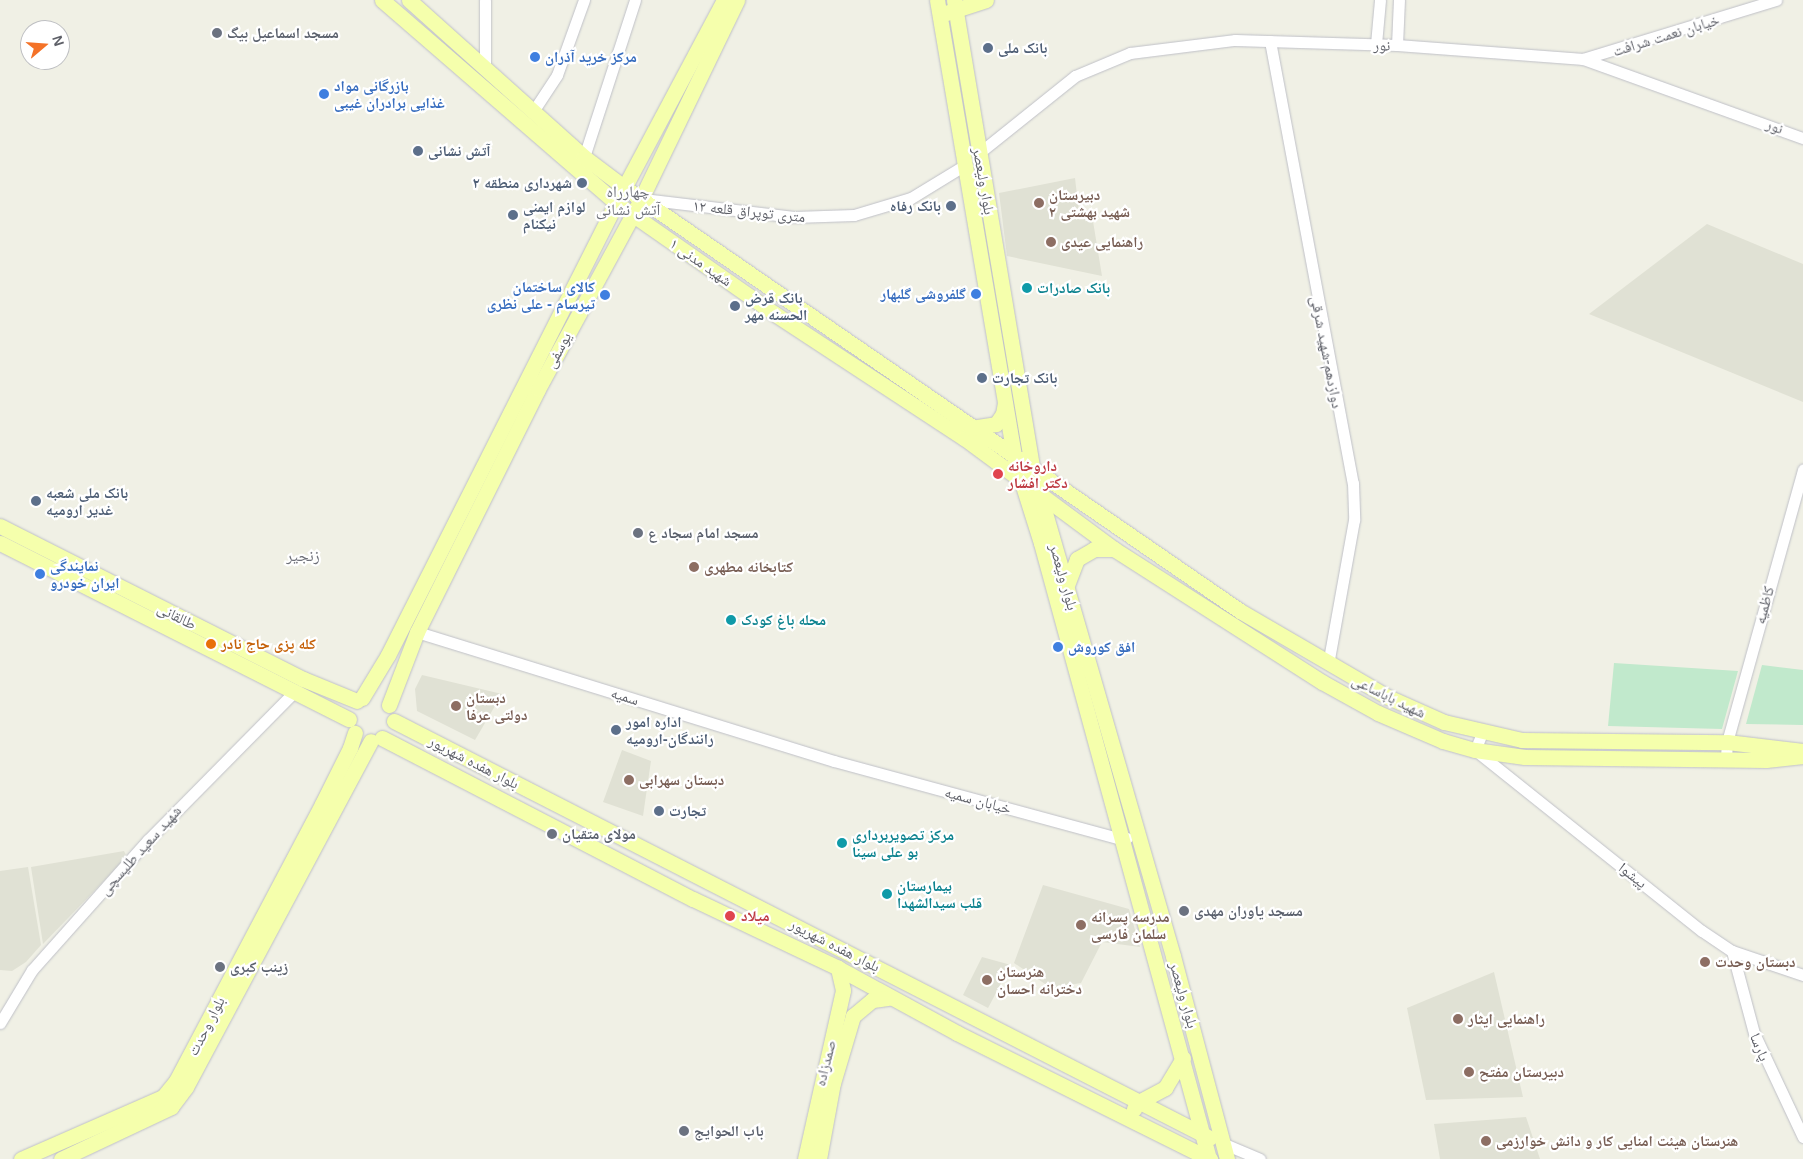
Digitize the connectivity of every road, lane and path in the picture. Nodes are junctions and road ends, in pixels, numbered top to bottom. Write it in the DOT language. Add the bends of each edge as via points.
graph roads {
  1 [pos="382,0"];
  2 [pos="409,0"];
  3 [pos="486,0"];
  4 [pos="584,0"];
  5 [pos="635,0"];
  6 [pos="724,0"];
  7 [pos="737,0"];
  8 [pos="986,0"];
  9 [pos="1380,0"];
  10 [pos="1398,0"];
  11 [pos="1776,0"];
  12 [pos="955,6"];
  13 [pos="939,7"];
  14 [pos="721,19"];
  15 [pos="1270,41"];
  16 [pos="1376,44"];
  17 [pos="1397,46"];
  18 [pos="1583,59"];
  19 [pos="485,69"];
  20 [pos="509,89"];
  21 [pos="497,102"];
  22 [pos="534,110"];
  23 [pos="522,124"];
  24 [pos="1803,138"];
  25 [pos="979,153"];
  26 [pos="584,157"];
  27 [pos="965,165"];
  28 [pos="625,188"];
  29 [pos="641,199"];
  30 [pos="616,203"];
  31 [pos="632,214"];
  32 [pos="577,301"];
  33 [pos="810,314"];
  34 [pos="799,329"];
  35 [pos="1006,399"];
  36 [pos="971,428"];
  37 [pos="1014,457"];
  38 [pos="1803,469"];
  39 [pos="1032,471"];
  40 [pos="1020,482"];
  41 [pos="1041,498"];
  42 [pos="0,526"];
  43 [pos="0,543"];
  44 [pos="1114,549"];
  45 [pos="1066,585"];
  46 [pos="417,632"];
  47 [pos="388,655"];
  48 [pos="404,661"];
  49 [pos="1328,664"];
  50 [pos="295,691"];
  51 [pos="360,700"];
  52 [pos="389,705"];
  53 [pos="349,719"];
  54 [pos="394,721"];
  55 [pos="354,733"];
  56 [pos="1482,733"];
  57 [pos="376,740"];
  58 [pos="1727,742"];
  59 [pos="1476,750"];
  60 [pos="1803,751"];
  61 [pos="1803,756"];
  62 [pos="1726,757"];
  63 [pos="834,762"];
  64 [pos="555,804"];
  65 [pos="546,823"];
  66 [pos="1138,836"];
  67 [pos="1122,839"];
  68 [pos="284,890"];
  69 [pos="1732,951"];
  70 [pos="838,968"];
  71 [pos="1803,975"];
  72 [pos="889,998"];
  73 [pos="0,1023"];
  74 [pos="1182,1058"];
  75 [pos="1137,1103"];
  76 [pos="1129,1119"];
  77 [pos="1158,1134"];
  78 [pos="1203,1135"];
  79 [pos="1803,1136"];
  80 [pos="1222,1144"];
  81 [pos="812,1158"];
  82 [pos="21,1159"];
  83 [pos="61,1159"];
  84 [pos="1188,1159"];
  85 [pos="1209,1159"];
  86 [pos="1227,1159"];
  87 [pos="1260,1159"];
  1 -- 21 [label="main road, شهید مدنی ۱"];
  2 -- 19 [label="main road, شهید مدنی ۱"];
  3 -- 19 [label="street"];
  4 -- 22 [label="street" via="557,75"];
  5 -- 26 [label="street"];
  6 -- 14 [label="main road, یوسفی"];
  7 -- 14 [label="main road, یوسفی"];
  8 -- 12 [label="main road"];
  9 -- 16 [label="street"];
  10 -- 17 [label="street"];
  11 -- 18 [label="street, خیابان نعمت شرافت"];
  12 -- 13 [label="main road"];
  12 -- 25 [label="main road, بلوار ولیعصر"];
  13 -- 27 [label="main road, بلوار ولیعصر"];
  14 -- 28 [label="main road, یوسفی"];
  14 -- 29 [label="main road, یوسفی"];
  15 -- 16 [label="street, نور"];
  15 -- 25 [label="street, نور" via="1235,40 1130,52 1075,76"];
  15 -- 49 [label="street, دوازدهم-شهید شرقی" via="1353,483 1354,520"];
  16 -- 17 [label="street, نور"];
  17 -- 18 [label="street, نور"];
  18 -- 24 [label="street, نور"];
  19 -- 20 [label="main road, شهید مدنی ۱"];
  20 -- 21 [label="main road"];
  20 -- 22 [label="main road, شهید مدنی ۱"];
  21 -- 23 [label="main road, شهید مدنی ۱"];
  22 -- 23 [label="main road"];
  22 -- 26 [label="main road, شهید مدنی ۱"];
  23 -- 30 [label="main road, شهید مدنی ۱"];
  25 -- 27 [label="main road"];
  25 -- 39 [label="main road, بلوار ولیعصر"];
  26 -- 28 [label="main road, شهید مدنی ۱"];
  27 -- 29 [label="street, ۱۲ متری توپراق قلعه" via="911,198 854,215 794,217"];
  27 -- 35 [label="main road, بلوار ولیعصر"];
  28 -- 29 [label="main road, شهید مدنی ۱"];
  28 -- 30 [label="main road, یوسفی"];
  29 -- 31 [label="main road, یوسفی"];
  29 -- 33 [label="main road, شهید مدنی ۱"];
  30 -- 31 [label="main road, شهید مدنی ۱"];
  30 -- 32 [label="main road, یوسفی"];
  31 -- 32 [label="main road, یوسفی"];
  31 -- 34 [label="main road, شهید مدنی ۱"];
  32 -- 46 [label="main road, یوسفی"];
  32 -- 47 [label="main road, یوسفی"];
  33 -- 34 [label="main road"];
  33 -- 36 [label="main road, شهید مدنی ۱"];
  34 -- 40 [label="main road, شهید مدنی ۱" via="964,438"];
  35 -- 36 [label="main road" via="1003,414 996,424"];
  35 -- 37 [label="main road, بلوار ولیعصر"];
  36 -- 37 [label="main road, شهید مدنی ۱"];
  37 -- 39 [label="main road, شهید مدنی ۱"];
  37 -- 40 [label="main road, بلوار ولیعصر"];
  38 -- 58 [label="street, کاظمیه"];
  39 -- 41 [label="main road, بلوار ولیعصر"];
  39 -- 49 [label="main road, شهید باباساعی" via="1240,611"];
  40 -- 41 [label="main road, شهید مدنی ۱"];
  40 -- 67 [label="main road, بلوار ولیعصر"];
  41 -- 44 [label="main road, شهید باباساعی"];
  41 -- 45 [label="main road, بلوار ولیعصر"];
  42 -- 51 [label="main road, طالقانی" via="303,679"];
  43 -- 50 [label="main road, طالقانی"];
  44 -- 45 [label="main road" via="1094,549 1077,559"];
  44 -- 59 [label="main road, شهید باباساعی" via="1322,682 1386,716 1443,741"];
  45 -- 66 [label="main road, بلوار ولیعصر"];
  46 -- 48 [label="main road, یوسفی"];
  46 -- 63 [label="street, سمیه"];
  47 -- 48 [label="main road"];
  47 -- 51 [label="main road, یوسفی"];
  48 -- 52 [label="main road, یوسفی"];
  49 -- 56 [label="main road, شهید باباساعی" via="1444,722"];
  50 -- 53 [label="main road, طالقانی"];
  50 -- 73 [label="street, شهید سعید طلیسچی" via="184,801 32,970"];
  51 -- 52 [label="main road" via="379,698"];
  51 -- 53 [label="main road"];
  52 -- 54 [label="main road"];
  53 -- 55 [label="main road"];
  54 -- 57 [label="main road"];
  54 -- 64 [label="main road, بلوار هفده شهریور"];
  55 -- 57 [label="main road"];
  55 -- 68 [label="main road, بلوار وحدت"];
  56 -- 58 [label="main road, شهید باباساعی" via="1522,740"];
  56 -- 59 [label="street"];
  57 -- 65 [label="main road, بلوار هفده شهریور"];
  57 -- 68 [label="main road, بلوار وحدت"];
  58 -- 60 [label="main road, شهید باباساعی"];
  58 -- 62 [label="street, کاظمیه"];
  59 -- 62 [label="main road, شهید باباساعی" via="1525,757"];
  59 -- 69 [label="street, پیشوا"];
  61 -- 62 [label="main road, شهید باباساعی" via="1766,760"];
  63 -- 67 [label="street, خیابان سمیه"];
  64 -- 65 [label="main road"];
  64 -- 75 [label="main road, بلوار هفده شهریور" via="802,928"];
  65 -- 70 [label="main road, بلوار هفده شهریور" via="693,899"];
  66 -- 67 [label="street"];
  66 -- 80 [label="main road, بلوار ولیعصر"];
  67 -- 74 [label="main road, بلوار ولیعصر"];
  68 -- 82 [label="main road, بلوار وحدت" via="190,1058 163,1097"];
  68 -- 83 [label="main road, بلوار وحدت" via="209,1048 171,1107"];
  69 -- 71 [label="street, پیشوا"];
  69 -- 79 [label="street, پارسا" via="1754,1033"];
  70 -- 72 [label="main road, بلوار هفده شهریور"];
  70 -- 81 [label="main road, صمدزاده" via="843,990"];
  72 -- 76 [label="main road, بلوار هفده شهریور"];
  72 -- 81 [label="main road, صمدزاده" via="872,1000 853,1016"];
  74 -- 75 [label="main road" via="1180,1068 1165,1088"];
  74 -- 78 [label="main road, بلوار ولیعصر"];
  75 -- 76 [label="main road"];
  75 -- 78 [label="main road, بلوار هفده شهریور"];
  76 -- 77 [label="main road, بلوار هفده شهریور"];
  77 -- 84 [label="main road"];
  77 -- 85 [label="main road, بلوار هفده شهریور"];
  78 -- 80 [label="main road, بلوار هفده شهریور"];
  78 -- 85 [label="main road, بلوار ولیعصر"];
  80 -- 86 [label="main road, بلوار ولیعصر"];
  80 -- 87 [label="street"];
}
